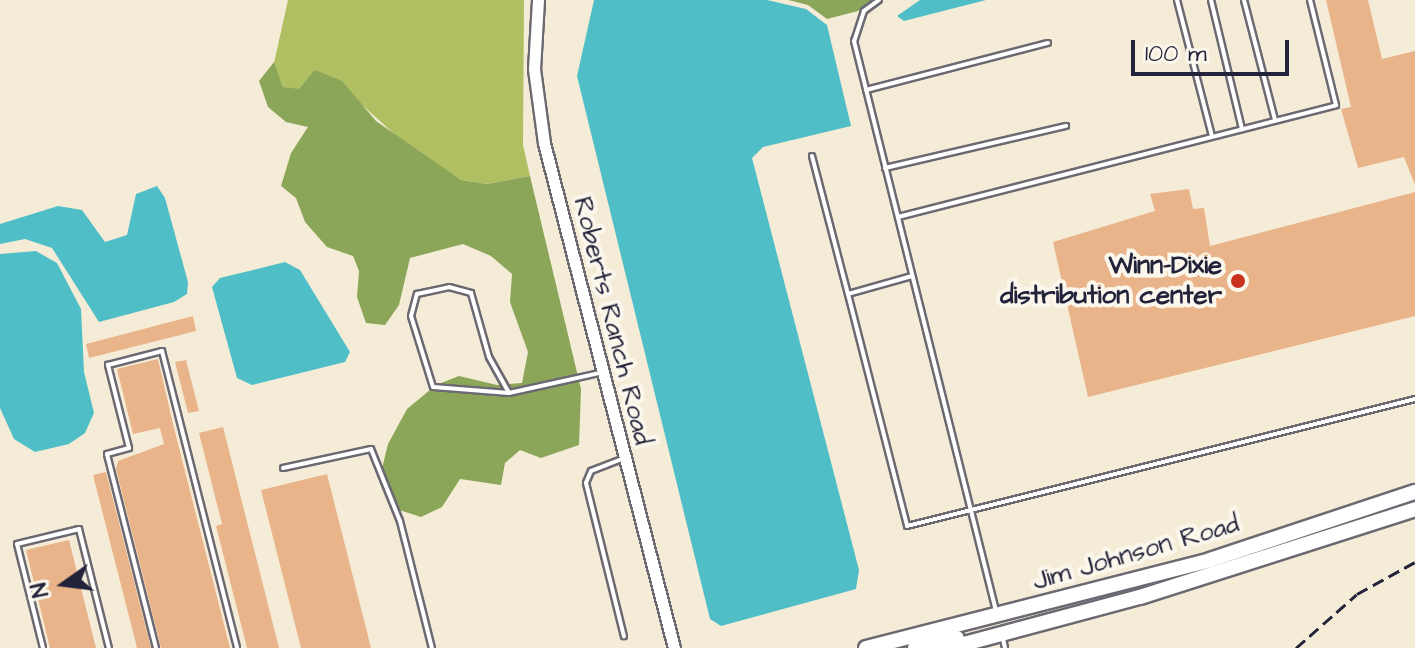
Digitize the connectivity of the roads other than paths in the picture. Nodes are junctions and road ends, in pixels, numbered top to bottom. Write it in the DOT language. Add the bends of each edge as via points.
graph roads {
  1 [pos="538,0"];
  2 [pos="879,0"];
  3 [pos="1177,0"];
  4 [pos="1211,0"];
  5 [pos="1244,0"];
  6 [pos="1310,0"];
  7 [pos="1048,43"];
  8 [pos="866,90"];
  9 [pos="1275,120"];
  10 [pos="1066,126"];
  11 [pos="1242,129"];
  12 [pos="1212,136"];
  13 [pos="812,156"];
  14 [pos="885,168"];
  15 [pos="898,217"];
  16 [pos="912,276"];
  17 [pos="848,294"];
  18 [pos="602,372"];
  19 [pos="509,393"];
  20 [pos="1415,399"];
  21 [pos="624,459"];
  22 [pos="283,468"];
  23 [pos="1415,492"];
  24 [pos="1415,509"];
  25 [pos="971,510"];
  26 [pos="997,616"];
  27 [pos="624,636"];
  28 [pos="1004,641"];
  29 [pos="43,648"];
  30 [pos="109,648"];
  31 [pos="156,648"];
  32 [pos="237,648"];
  33 [pos="432,648"];
  34 [pos="674,648"];
  35 [pos="866,648"];
  36 [pos="915,648"];
  37 [pos="949,648"];
  1 -- 18 [label="street, Roberts Ranch Road" via="534,69 544,143"];
  2 -- 8 [label="lane" via="864,11 854,41"];
  3 -- 12 [label="lane"];
  4 -- 11 [label="lane"];
  5 -- 9 [label="lane"];
  6 -- 9 [label="lane" via="1336,105"];
  7 -- 8 [label="lane"];
  8 -- 14 [label="lane"];
  9 -- 11 [label="lane"];
  10 -- 14 [label="lane"];
  11 -- 12 [label="lane"];
  12 -- 15 [label="lane"];
  13 -- 17 [label="lane"];
  14 -- 15 [label="lane"];
  15 -- 16 [label="lane"];
  16 -- 17 [label="lane"];
  16 -- 25 [label="lane"];
  17 -- 25 [label="lane" via="907,526"];
  18 -- 19 [label="lane"];
  18 -- 21 [label="street, Roberts Ranch Road"];
  19 -- 19 [label="lane" via="489,357 471,293 449,287 417,294 411,316 433,387"];
  20 -- 25 [label="lane"];
  21 -- 27 [label="lane" via="591,471 586,483"];
  21 -- 34 [label="street, Roberts Ranch Road"];
  22 -- 33 [label="lane" via="371,449 400,521"];
  23 -- 26 [label="main road, Jim Johnson Road" via="1210,560"];
  24 -- 28 [label="main road, Jim Johnson Road"];
  25 -- 26 [label="lane"];
  26 -- 28 [label="lane"];
  26 -- 35 [label="main road, Jim Johnson Road"];
  26 -- 36 [label="main road" via="976,633"];
  28 -- 37 [label="main road, Jim Johnson Road"];
  29 -- 30 [label="lane" via="17,544 79,529"];
  31 -- 32 [label="lane" via="107,454 129,448 108,365 162,351"];
}
